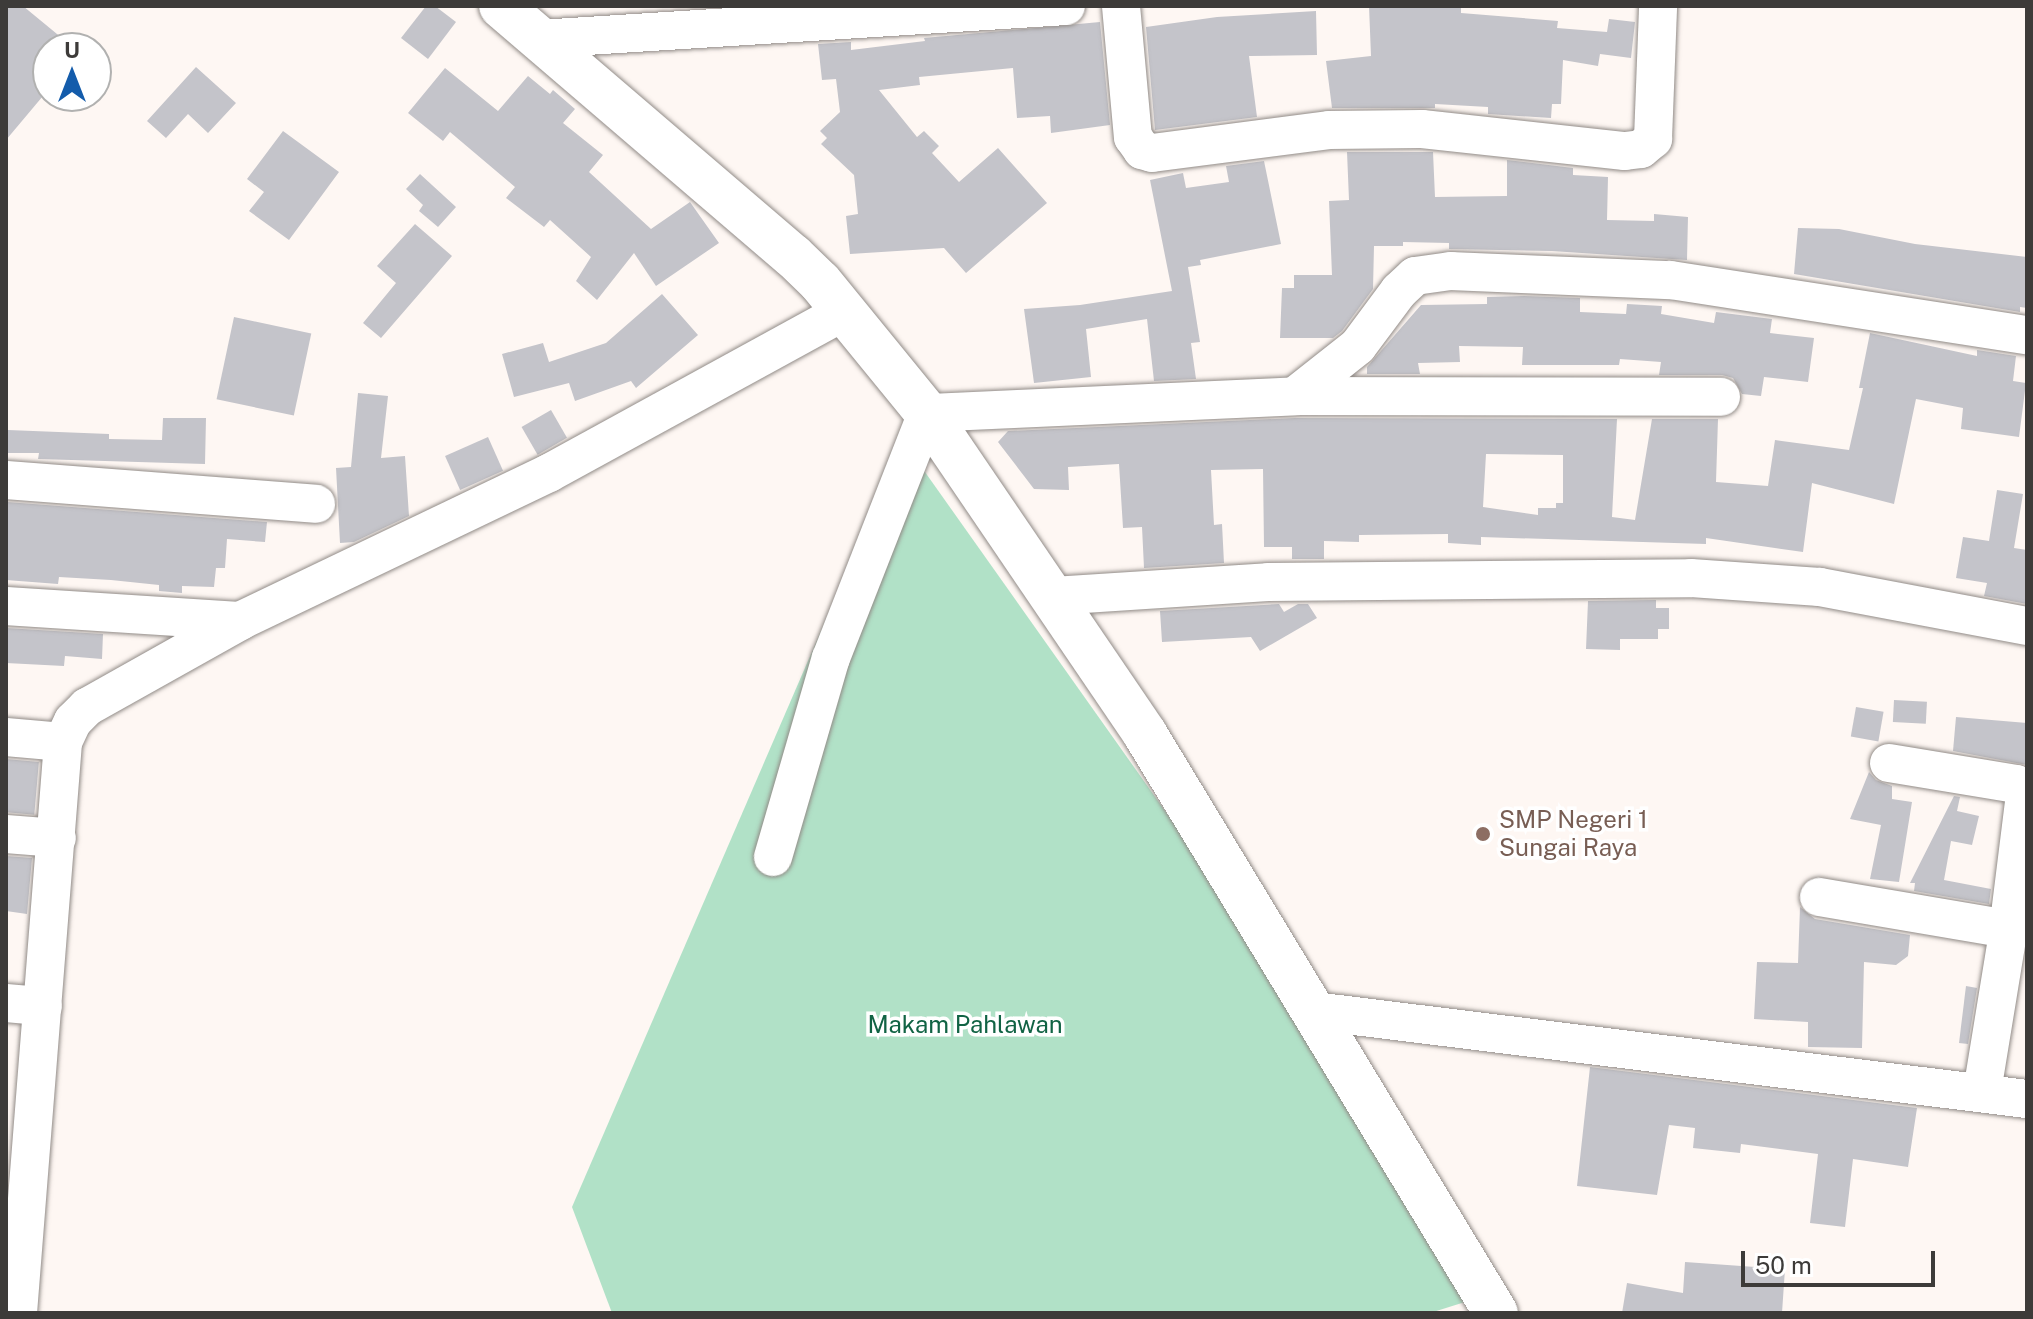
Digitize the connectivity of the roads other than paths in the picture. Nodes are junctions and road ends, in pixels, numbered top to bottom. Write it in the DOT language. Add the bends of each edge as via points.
graph roads {
  1 [pos="501,6"];
  2 [pos="1066,6"];
  3 [pos="1121,6"];
  4 [pos="1658,6"];
  5 [pos="539,39"];
  6 [pos="843,312"];
  7 [pos="2027,335"];
  8 [pos="1295,396"];
  9 [pos="1721,397"];
  10 [pos="927,413"];
  11 [pos="6,480"];
  12 [pos="316,504"];
  13 [pos="1053,596"];
  14 [pos="6,606"];
  15 [pos="240,621"];
  16 [pos="2027,626"];
  17 [pos="6,737"];
  18 [pos="63,742"];
  19 [pos="1889,763"];
  20 [pos="6,834"];
  21 [pos="57,838"];
  22 [pos="773,857"];
  23 [pos="1819,897"];
  24 [pos="2008,929"];
  25 [pos="24,1004"];
  26 [pos="1314,1011"];
  27 [pos="1982,1092"];
  28 [pos="2027,1099"];
  29 [pos="18,1175"];
  30 [pos="18,1313"];
  31 [pos="1496,1313"];
  1 -- 5 [label="main road"];
  2 -- 5 [label="street"];
  3 -- 4 [label="street" via="1133,137 1142,150 1152,153 1329,130 1422,129 1641,149 1653,139"];
  5 -- 6 [label="main road" via="793,256"];
  6 -- 10 [label="main road"];
  6 -- 15 [label="street" via="549,473"];
  7 -- 8 [label="street" via="1670,280 1451,271 1415,276 1358,346"];
  8 -- 9 [label="street"];
  8 -- 10 [label="street"];
  10 -- 13 [label="main road"];
  10 -- 22 [label="street" via="831,658"];
  11 -- 12 [label="street"];
  13 -- 16 [label="street" via="1268,582 1691,578 1820,587"];
  13 -- 26 [label="main road" via="1145,734"];
  14 -- 15 [label="street"];
  15 -- 18 [label="street" via="87,707"];
  17 -- 18 [label="street"];
  18 -- 21 [label="street"];
  19 -- 24 [label="street" via="2022,788 2025,801"];
  20 -- 21 [label="street"];
  21 -- 25 [label="street"];
  23 -- 24 [label="street"];
  24 -- 27 [label="street"];
  25 -- 29 [label="street"];
  26 -- 27 [label="street"];
  26 -- 31 [label="main road"];
  27 -- 28 [label="street"];
  29 -- 30 [label="street"];
}
